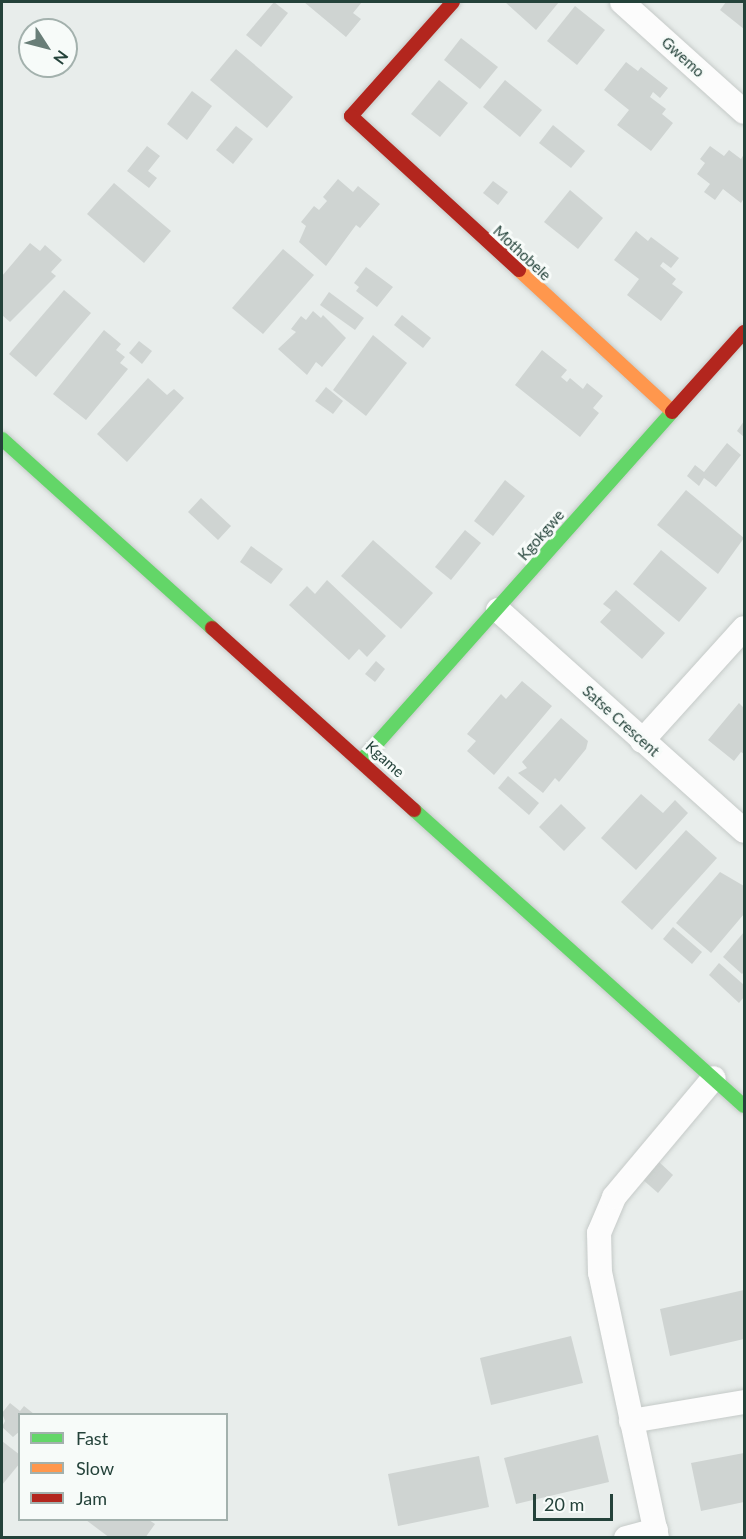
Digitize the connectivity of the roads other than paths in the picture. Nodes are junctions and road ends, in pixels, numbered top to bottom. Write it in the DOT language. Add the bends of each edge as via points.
graph roads {
  1 [pos="453,2"];
  2 [pos="622,2"];
  3 [pos="744,112"];
  4 [pos="744,332"];
  5 [pos="672,411"];
  6 [pos="2,439"];
  7 [pos="498,610"];
  8 [pos="744,628"];
  9 [pos="642,741"];
  10 [pos="362,760"];
  11 [pos="744,831"];
  12 [pos="714,1078"];
  13 [pos="744,1106"];
  14 [pos="744,1402"];
  15 [pos="631,1421"];
  16 [pos="656,1534"];
  17 [pos="626,1538"];
  1 -- 5 [label="street, Mothobele" via="351,116"];
  2 -- 3 [label="street, Gwemo"];
  4 -- 5 [label="street, Kgokgwe"];
  5 -- 7 [label="street, Kgokgwe"];
  6 -- 10 [label="street, Kgame"];
  7 -- 9 [label="street, Satse Crescent"];
  7 -- 10 [label="street, Kgokgwe"];
  8 -- 9 [label="street"];
  9 -- 11 [label="street, Satse Crescent"];
  10 -- 12 [label="street, Kgame"];
  12 -- 13 [label="street, Kgame"];
  12 -- 15 [label="street" via="614,1197 599,1233 600,1273"];
  14 -- 15 [label="street"];
  15 -- 16 [label="street"];
  16 -- 17 [label="street"];
}
